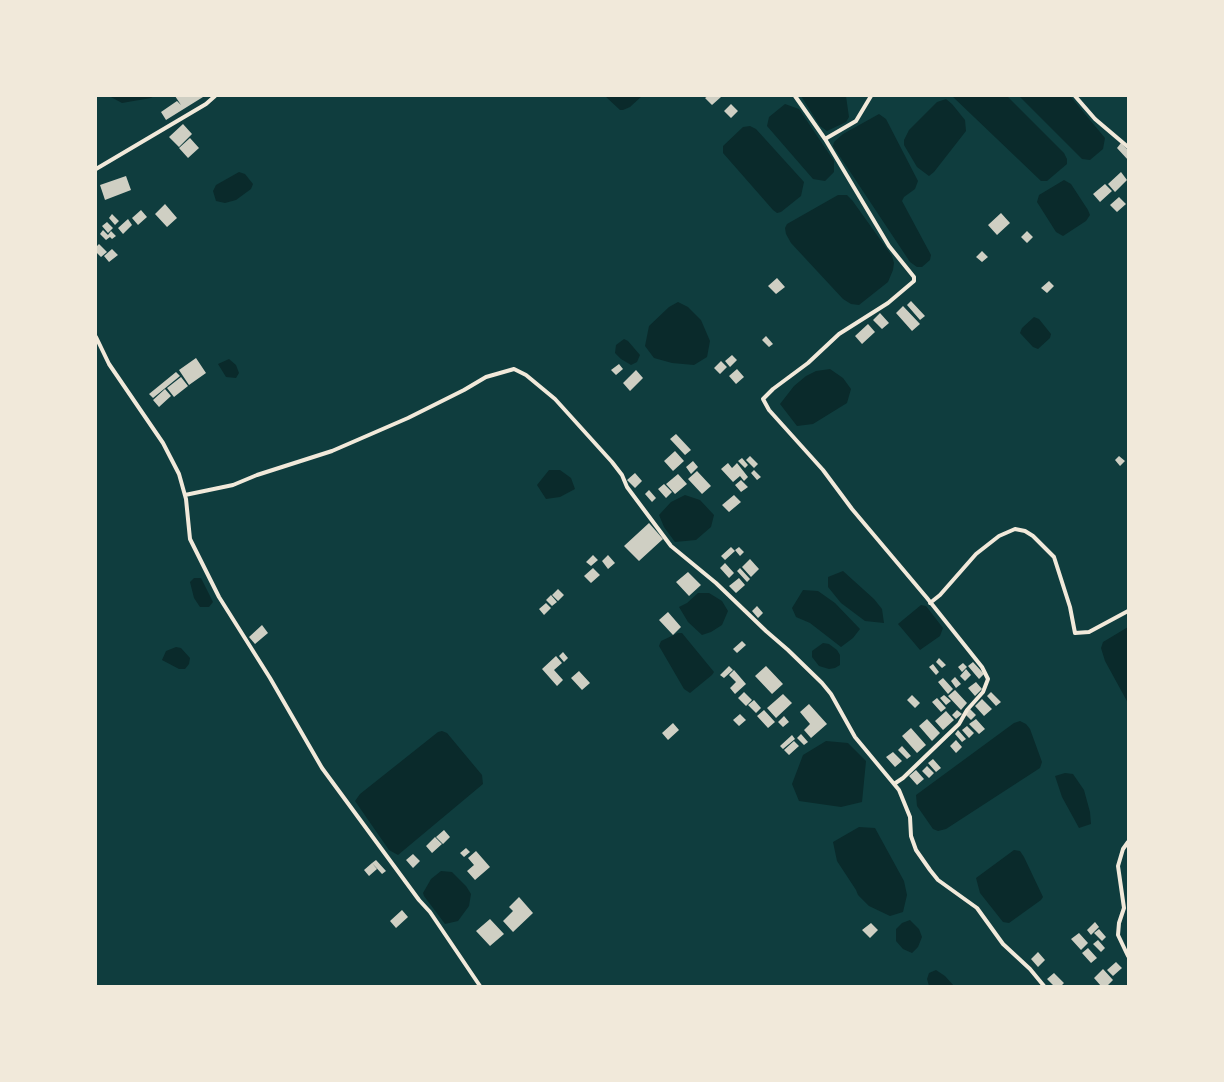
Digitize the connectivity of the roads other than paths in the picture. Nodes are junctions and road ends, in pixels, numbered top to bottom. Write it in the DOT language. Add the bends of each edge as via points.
graph roads {
  1 [pos="215,96"];
  2 [pos="795,96"];
  3 [pos="871,96"];
  4 [pos="1075,96"];
  5 [pos="825,139"];
  6 [pos="1128,147"];
  7 [pos="96,169"];
  8 [pos="96,337"];
  9 [pos="185,495"];
  10 [pos="930,603"];
  11 [pos="1128,612"];
  12 [pos="894,784"];
  13 [pos="1128,842"];
  14 [pos="1128,956"];
  15 [pos="480,986"];
  16 [pos="1044,986"];
  1 -- 7 [label="street" via="206,104"];
  2 -- 5 [label="street"];
  3 -- 5 [label="street" via="856,121"];
  4 -- 6 [label="street" via="1095,119"];
  5 -- 10 [label="street" via="889,246 914,277 914,281 888,303 839,334 763,399 769,410 823,470"];
  8 -- 9 [label="street" via="109,364 163,443 179,474"];
  9 -- 12 [label="street" via="233,484 332,451 408,418 486,376 514,369 526,375 555,399 612,462 627,487 671,546 716,583 822,683 855,736"];
  9 -- 15 [label="street" via="190,539 219,597 322,768 430,912"];
  10 -- 11 [label="street" via="976,554 999,536 1015,529 1033,536 1054,557 1070,607 1075,633 1089,632"];
  10 -- 12 [label="street" via="982,667 988,682 959,724"];
  12 -- 16 [label="street" via="900,790 907,808 916,850 930,870 938,880 977,908 1003,944"];
  13 -- 14 [label="street" via="1118,866 1124,908 1118,935"];
}
